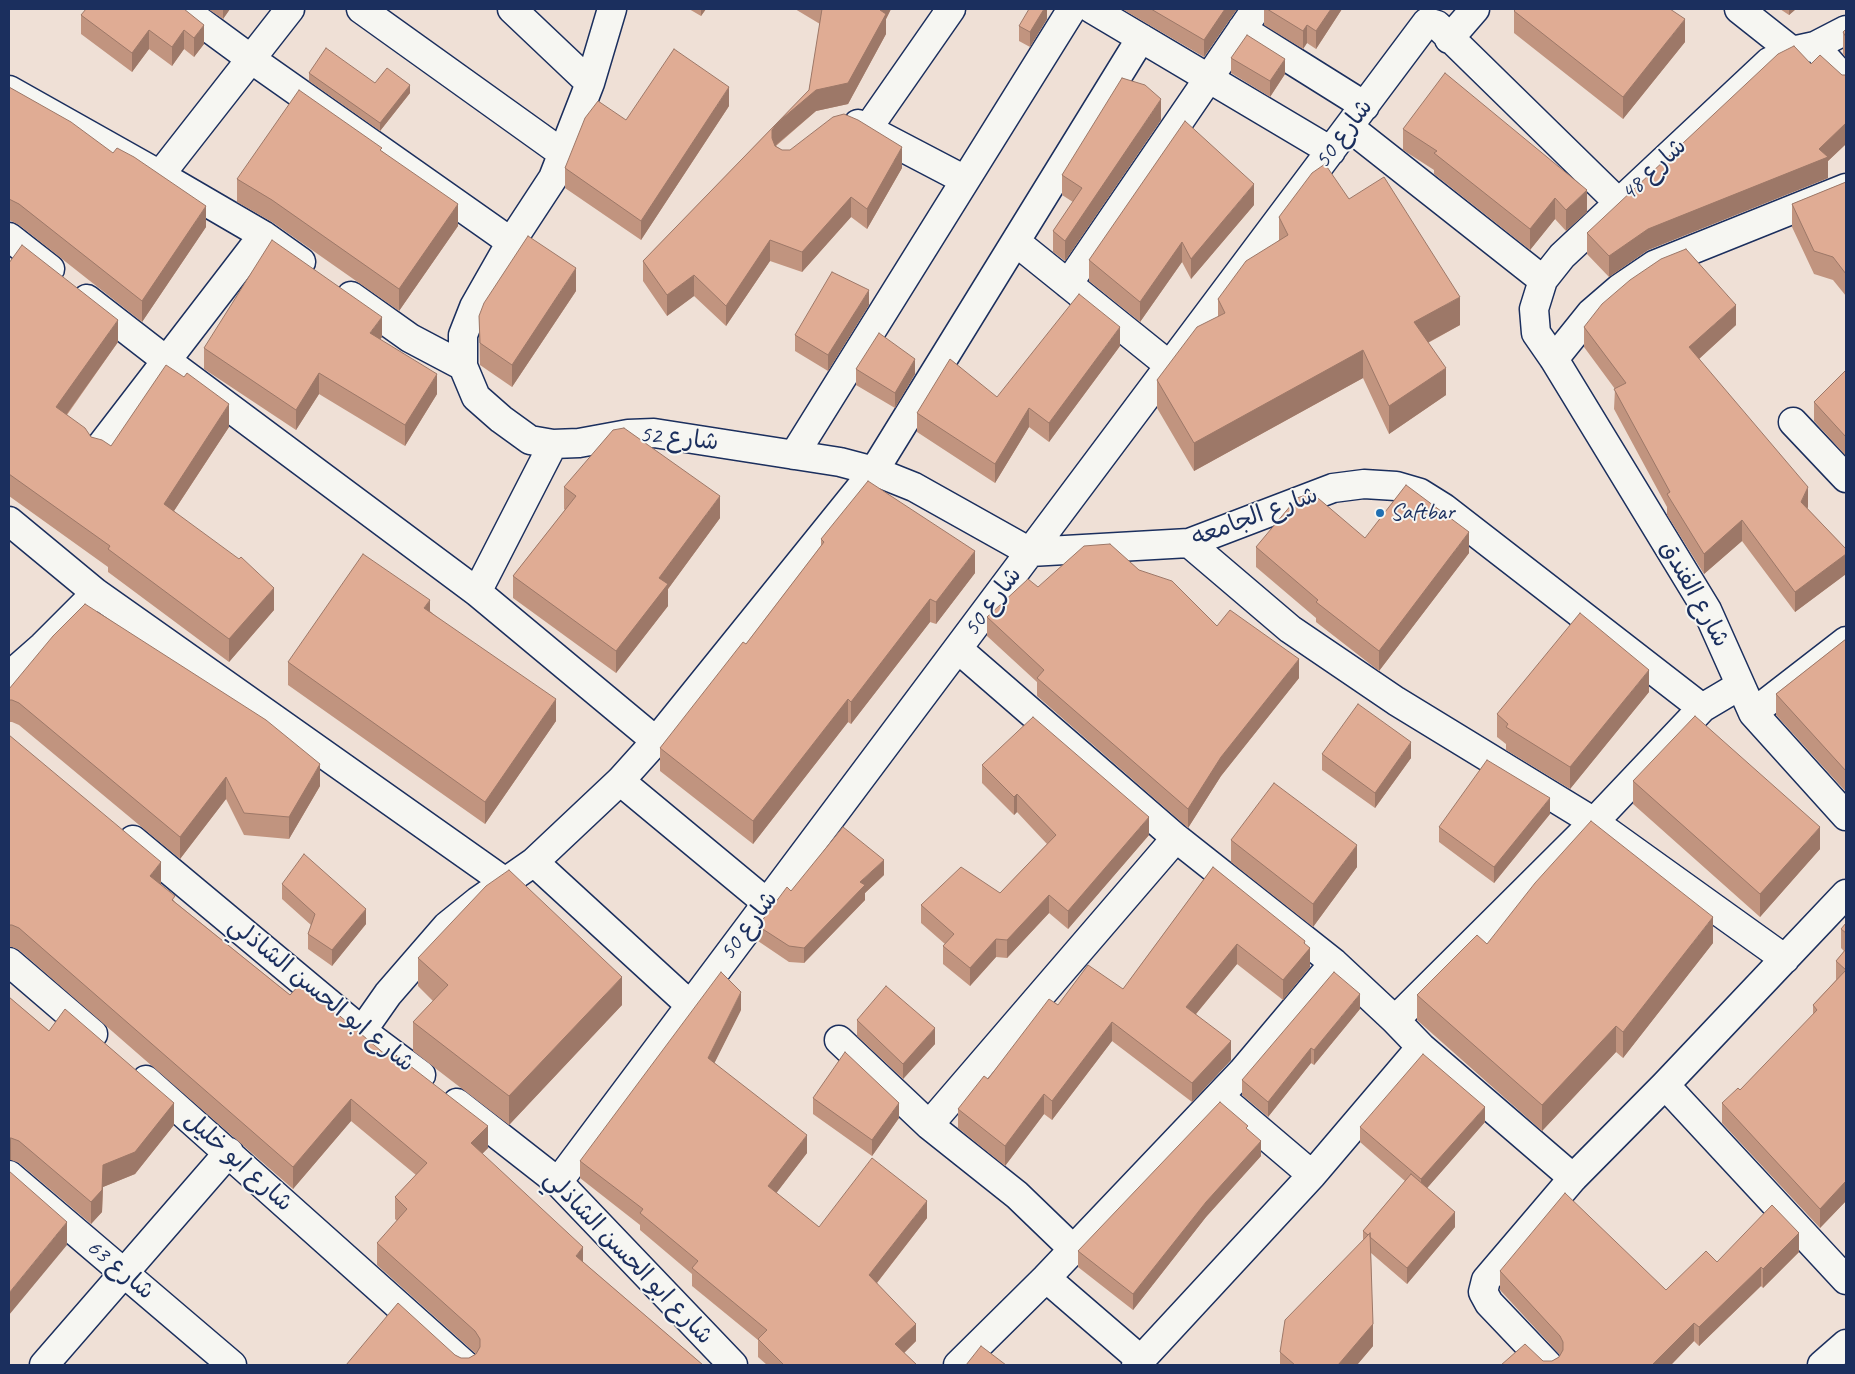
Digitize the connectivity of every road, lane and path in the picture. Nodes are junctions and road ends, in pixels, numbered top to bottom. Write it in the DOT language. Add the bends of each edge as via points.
graph roads {
  1 [pos="183,9"];
  2 [pos="290,9"];
  3 [pos="361,9"];
  4 [pos="512,9"];
  5 [pos="612,9"];
  6 [pos="951,9"];
  7 [pos="1072,9"];
  8 [pos="1092,9"];
  9 [pos="1475,9"];
  10 [pos="1739,9"];
  11 [pos="1249,19"];
  12 [pos="1846,30"];
  13 [pos="1142,38"];
  14 [pos="1449,39"];
  15 [pos="1803,49"];
  16 [pos="251,59"];
  17 [pos="1208,78"];
  18 [pos="1846,81"];
  19 [pos="590,83"];
  20 [pos="10,94"];
  21 [pos="1357,116"];
  22 [pos="836,121"];
  23 [pos="868,128"];
  24 [pos="1331,151"];
  25 [pos="562,153"];
  26 [pos="160,175"];
  27 [pos="965,180"];
  28 [pos="1846,188"];
  29 [pos="1619,202"];
  30 [pos="264,236"];
  31 [pos="9,237"];
  32 [pos="511,242"];
  33 [pos="1016,242"];
  34 [pos="1543,280"];
  35 [pos="1068,284"];
  36 [pos="1554,359"];
  37 [pos="167,361"];
  38 [pos="463,366"];
  39 [pos="1170,366"];
  40 [pos="1793,422"];
  41 [pos="553,444"];
  42 [pos="100,447"];
  43 [pos="794,455"];
  44 [pos="874,471"];
  45 [pos="1846,478"];
  46 [pos="14,533"];
  47 [pos="1190,543"];
  48 [pos="1030,552"];
  49 [pos="477,592"];
  50 [pos="96,593"];
  51 [pos="1846,641"];
  52 [pos="958,648"];
  53 [pos="9,676"];
  54 [pos="1739,686"];
  55 [pos="1702,708"];
  56 [pos="1752,713"];
  57 [pos="656,741"];
  58 [pos="620,781"];
  59 [pos="1846,816"];
  60 [pos="1594,822"];
  61 [pos="116,826"];
  62 [pos="1176,838"];
  63 [pos="534,862"];
  64 [pos="505,882"];
  65 [pos="1846,894"];
  66 [pos="767,903"];
  67 [pos="1785,959"];
  68 [pos="9,962"];
  69 [pos="1334,962"];
  70 [pos="690,1005"];
  71 [pos="1395,1020"];
  72 [pos="362,1031"];
  73 [pos="839,1040"];
  74 [pos="1421,1047"];
  75 [pos="1665,1085"];
  76 [pos="1219,1096"];
  77 [pos="929,1125"];
  78 [pos="228,1152"];
  79 [pos="9,1175"];
  80 [pos="1312,1175"];
  81 [pos="1573,1178"];
  82 [pos="558,1182"];
  83 [pos="1073,1249"];
  84 [pos="124,1273"];
  85 [pos="1046,1278"];
  86 [pos="1846,1280"];
  87 [pos="1846,1344"];
  88 [pos="1138,1363"];
  89 [pos="45,1365"];
  90 [pos="232,1365"];
  91 [pos="465,1365"];
  92 [pos="733,1365"];
  93 [pos="958,1365"];
  94 [pos="1548,1365"];
  95 [pos="1822,1365"];
  1 -- 16 [label="street"];
  2 -- 16 [label="street"];
  3 -- 25 [label="street"];
  4 -- 19 [label="street"];
  5 -- 19 [label="street, شارع 52"];
  6 -- 23 [label="street"];
  7 -- 27 [label="street"];
  8 -- 13 [label="street"];
  9 -- 14 [label="street"];
  10 -- 15 [label="street"];
  11 -- 17 [label="street"];
  11 -- 21 [label="street"];
  12 -- 15 [label="street, شارع 48"];
  13 -- 17 [label="street"];
  13 -- 33 [label="street"];
  14 -- 21 [label="street, شارع 50" via="1437,25 1427,22"];
  14 -- 29 [label="street"];
  15 -- 18 [label="street"];
  15 -- 29 [label="street, شارع 48" via="1770,62"];
  16 -- 26 [label="street"];
  16 -- 32 [label="street"];
  17 -- 24 [label="street"];
  17 -- 35 [label="street"];
  19 -- 25 [label="street, شارع 52"];
  20 -- 26 [label="street"];
  21 -- 24 [label="street, شارع 50"];
  21 -- 34 [label="street"];
  22 -- 23 [label="street" via="845,119"];
  23 -- 27 [label="street"];
  24 -- 39 [label="street, شارع 50"];
  25 -- 32 [label="street, شارع 52" via="552,178"];
  26 -- 30 [label="street"];
  27 -- 43 [label="street"];
  28 -- 36 [label="street" via="1654,265 1591,312"];
  29 -- 34 [label="street, شارع 48" via="1562,256"];
  30 -- 37 [label="street"];
  30 -- 38 [label="street" via="410,338"];
  31 -- 37 [label="street"];
  32 -- 38 [label="street, شارع 52" via="474,308 463,336"];
  33 -- 35 [label="street"];
  33 -- 44 [label="street"];
  34 -- 36 [label="street, شارع 48" via="1534,309 1536,334"];
  35 -- 39 [label="street"];
  36 -- 54 [label="street, شارع الفندق" via="1707,610"];
  37 -- 42 [label="street"];
  37 -- 49 [label="street"];
  38 -- 41 [label="street, شارع 52" via="476,397 501,419 530,440"];
  39 -- 48 [label="street, شارع 50"];
  40 -- 45 [label="street"];
  41 -- 43 [label="street, شارع 52" via="579,444 628,434 654,433"];
  41 -- 49 [label="street"];
  43 -- 44 [label="street, شارع 52"];
  44 -- 48 [label="street, شارع 52" via="914,487"];
  44 -- 57 [label="street"];
  46 -- 50 [label="street"];
  47 -- 48 [label="street, شارع الجامعه"];
  47 -- 55 [label="street, شارع الجامعه" via="1333,488 1396,486 1420,493 1444,508"];
  47 -- 60 [label="street" via="1290,629 1404,706"];
  48 -- 52 [label="street, شارع 50"];
  49 -- 57 [label="street"];
  50 -- 53 [label="street"];
  50 -- 64 [label="street"];
  51 -- 56 [label="street"];
  52 -- 62 [label="street"];
  52 -- 66 [label="street, شارع 50"];
  54 -- 55 [label="street"];
  54 -- 56 [label="street, شارع الفندق"];
  55 -- 60 [label="street"];
  56 -- 59 [label="street, شارع الفندق"];
  57 -- 58 [label="street"];
  58 -- 63 [label="street"];
  58 -- 66 [label="street"];
  60 -- 67 [label="street"];
  60 -- 71 [label="street"];
  61 -- 72 [label="street, شارع ابو الحسن الشاذلي"];
  62 -- 69 [label="street"];
  62 -- 77 [label="street"];
  63 -- 64 [label="street"];
  63 -- 70 [label="street"];
  64 -- 72 [label="street" via="447,926 388,994"];
  65 -- 67 [label="street"];
  66 -- 70 [label="street, شارع 50"];
  67 -- 75 [label="street"];
  68 -- 78 [label="street, شارع ابو خليل"];
  69 -- 71 [label="street"];
  69 -- 76 [label="street"];
  70 -- 82 [label="street, شارع 50"];
  71 -- 74 [label="street"];
  72 -- 82 [label="street, شارع ابو الحسن الشاذلي"];
  73 -- 77 [label="street"];
  74 -- 80 [label="street"];
  74 -- 81 [label="street"];
  75 -- 81 [label="street"];
  75 -- 86 [label="street"];
  76 -- 80 [label="street"];
  76 -- 83 [label="street"];
  77 -- 83 [label="street" via="1017,1196"];
  78 -- 84 [label="street"];
  78 -- 91 [label="street, شارع ابو خليل"];
  79 -- 84 [label="street, شارع 63"];
  80 -- 88 [label="street"];
  81 -- 94 [label="street" via="1486,1280 1484,1292 1489,1303"];
  82 -- 92 [label="street, شارع ابو الحسن الشاذلي"];
  83 -- 85 [label="street"];
  84 -- 89 [label="street"];
  84 -- 90 [label="street, شارع 63"];
  85 -- 88 [label="street"];
  85 -- 93 [label="street"];
  87 -- 95 [label="street"];
}
